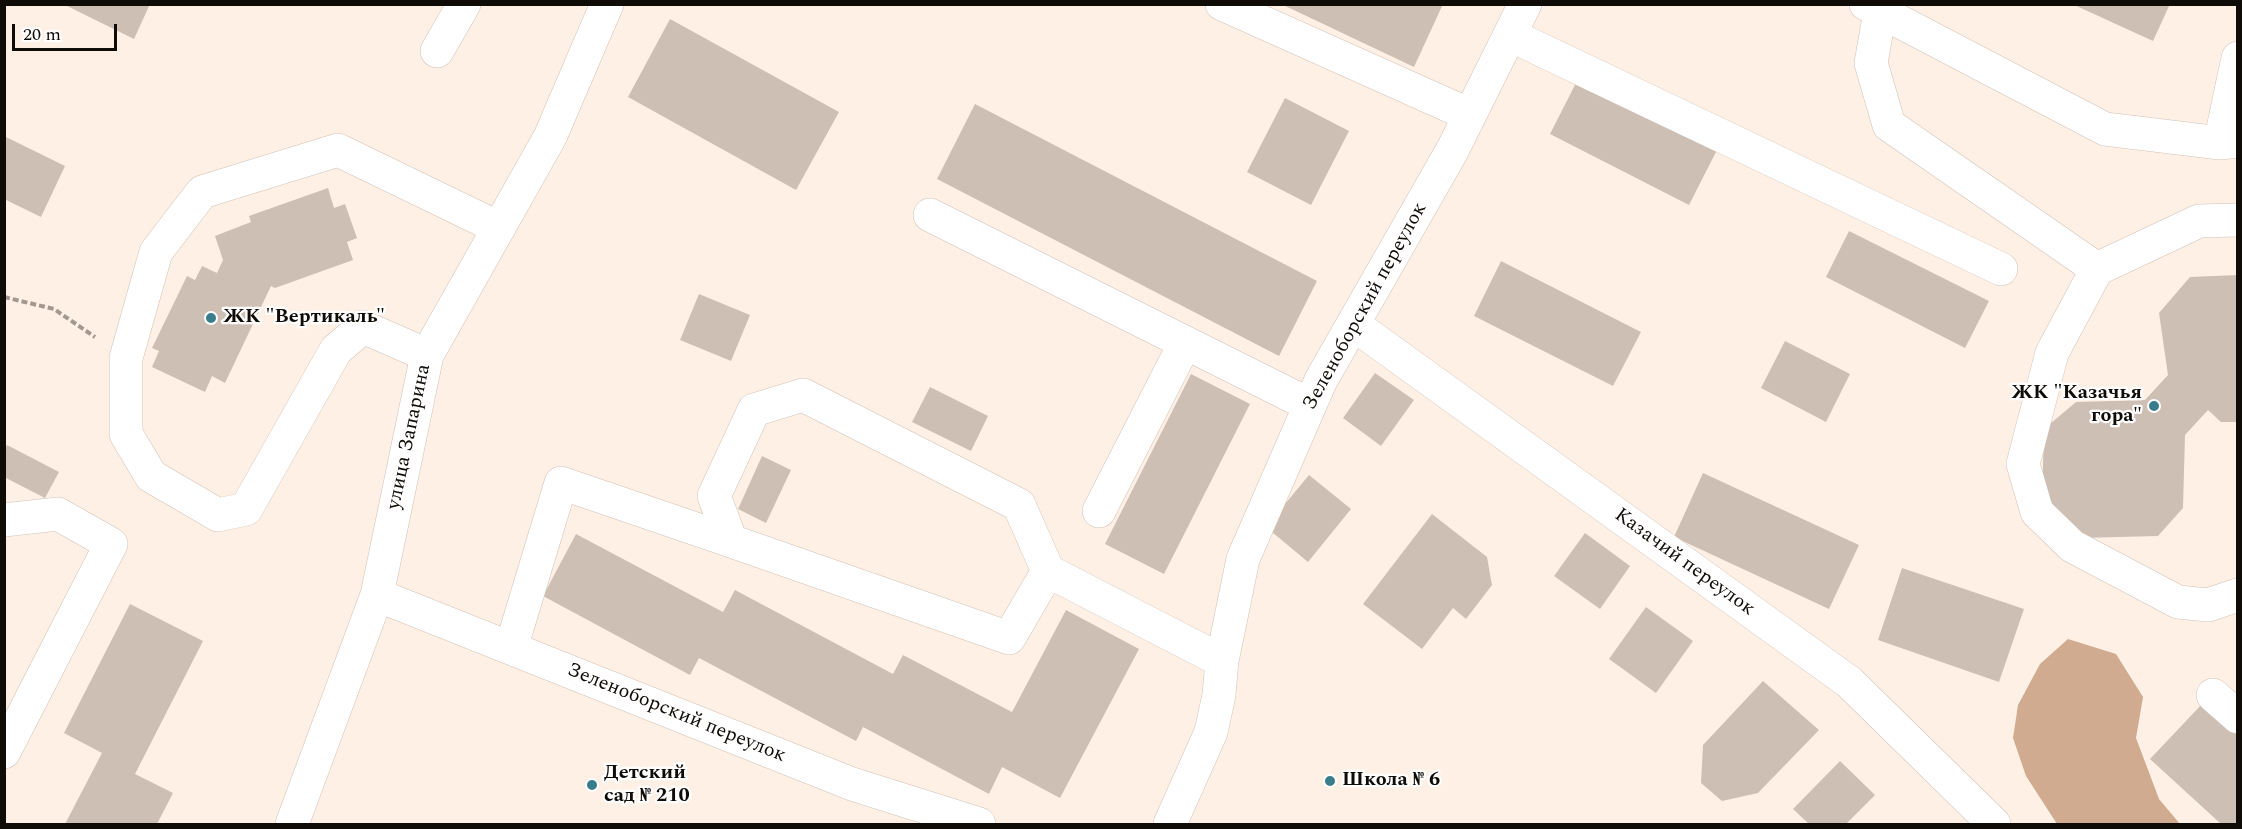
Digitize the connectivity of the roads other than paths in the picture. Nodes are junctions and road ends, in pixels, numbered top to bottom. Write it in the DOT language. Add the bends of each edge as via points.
graph roads {
  1 [pos="464,4"];
  2 [pos="607,4"];
  3 [pos="1222,4"];
  4 [pos="1525,4"];
  5 [pos="1876,7"];
  6 [pos="1510,35"];
  7 [pos="437,51"];
  8 [pos="2238,58"];
  9 [pos="1470,115"];
  10 [pos="2229,142"];
  11 [pos="930,215"];
  12 [pos="2238,220"];
  13 [pos="500,228"];
  14 [pos="2001,269"];
  15 [pos="2097,269"];
  16 [pos="1353,324"];
  17 [pos="1185,343"];
  18 [pos="427,355"];
  19 [pos="1311,405"];
  20 [pos="1099,511"];
  21 [pos="4,520"];
  22 [pos="731,541"];
  23 [pos="1048,571"];
  24 [pos="377,595"];
  25 [pos="2238,595"];
  26 [pos="511,648"];
  27 [pos="1222,661"];
  28 [pos="2213,695"];
  29 [pos="2238,717"];
  30 [pos="4,752"];
  31 [pos="292,825"];
  32 [pos="979,825"];
  33 [pos="1170,825"];
  34 [pos="1994,825"];
  1 -- 7 [label="street"];
  2 -- 13 [label="street, улица Запарина" via="550,137"];
  3 -- 9 [label="street"];
  4 -- 6 [label="street, Зеленоборский переулок"];
  5 -- 10 [label="street" via="2105,129"];
  5 -- 15 [label="street" via="1872,63 1889,125"];
  6 -- 9 [label="street, Зеленоборский переулок"];
  6 -- 14 [label="street"];
  8 -- 10 [label="street"];
  9 -- 16 [label="street, Зеленоборский переулок"];
  11 -- 17 [label="street"];
  12 -- 15 [label="street" via="2199,221"];
  13 -- 18 [label="street, улица Запарина"];
  13 -- 18 [label="street" via="338,150 202,192 156,252 126,358 126,434 151,476 218,515 246,509 336,350 363,327"];
  15 -- 25 [label="street" via="2052,353 2023,464 2037,512 2072,546 2178,602 2208,605"];
  16 -- 19 [label="street, Зеленоборский переулок"];
  16 -- 34 [label="street, Казачий переулок" via="1849,682"];
  17 -- 19 [label="street"];
  17 -- 20 [label="street"];
  18 -- 24 [label="street, улица Запарина"];
  19 -- 27 [label="street, Зеленоборский переулок" via="1243,560"];
  21 -- 30 [label="street" via="58,514 111,544"];
  22 -- 23 [label="street" via="1009,638"];
  22 -- 23 [label="street" via="714,496 754,410 803,395 1019,505"];
  22 -- 26 [label="street" via="561,483"];
  23 -- 27 [label="street"];
  24 -- 26 [label="street, Зеленоборский переулок"];
  24 -- 31 [label="street, улица Запарина"];
  26 -- 32 [label="street, Зеленоборский переулок" via="852,784"];
  27 -- 33 [label="street, Зеленоборский переулок" via="1211,732"];
  28 -- 29 [label="street"];
}
